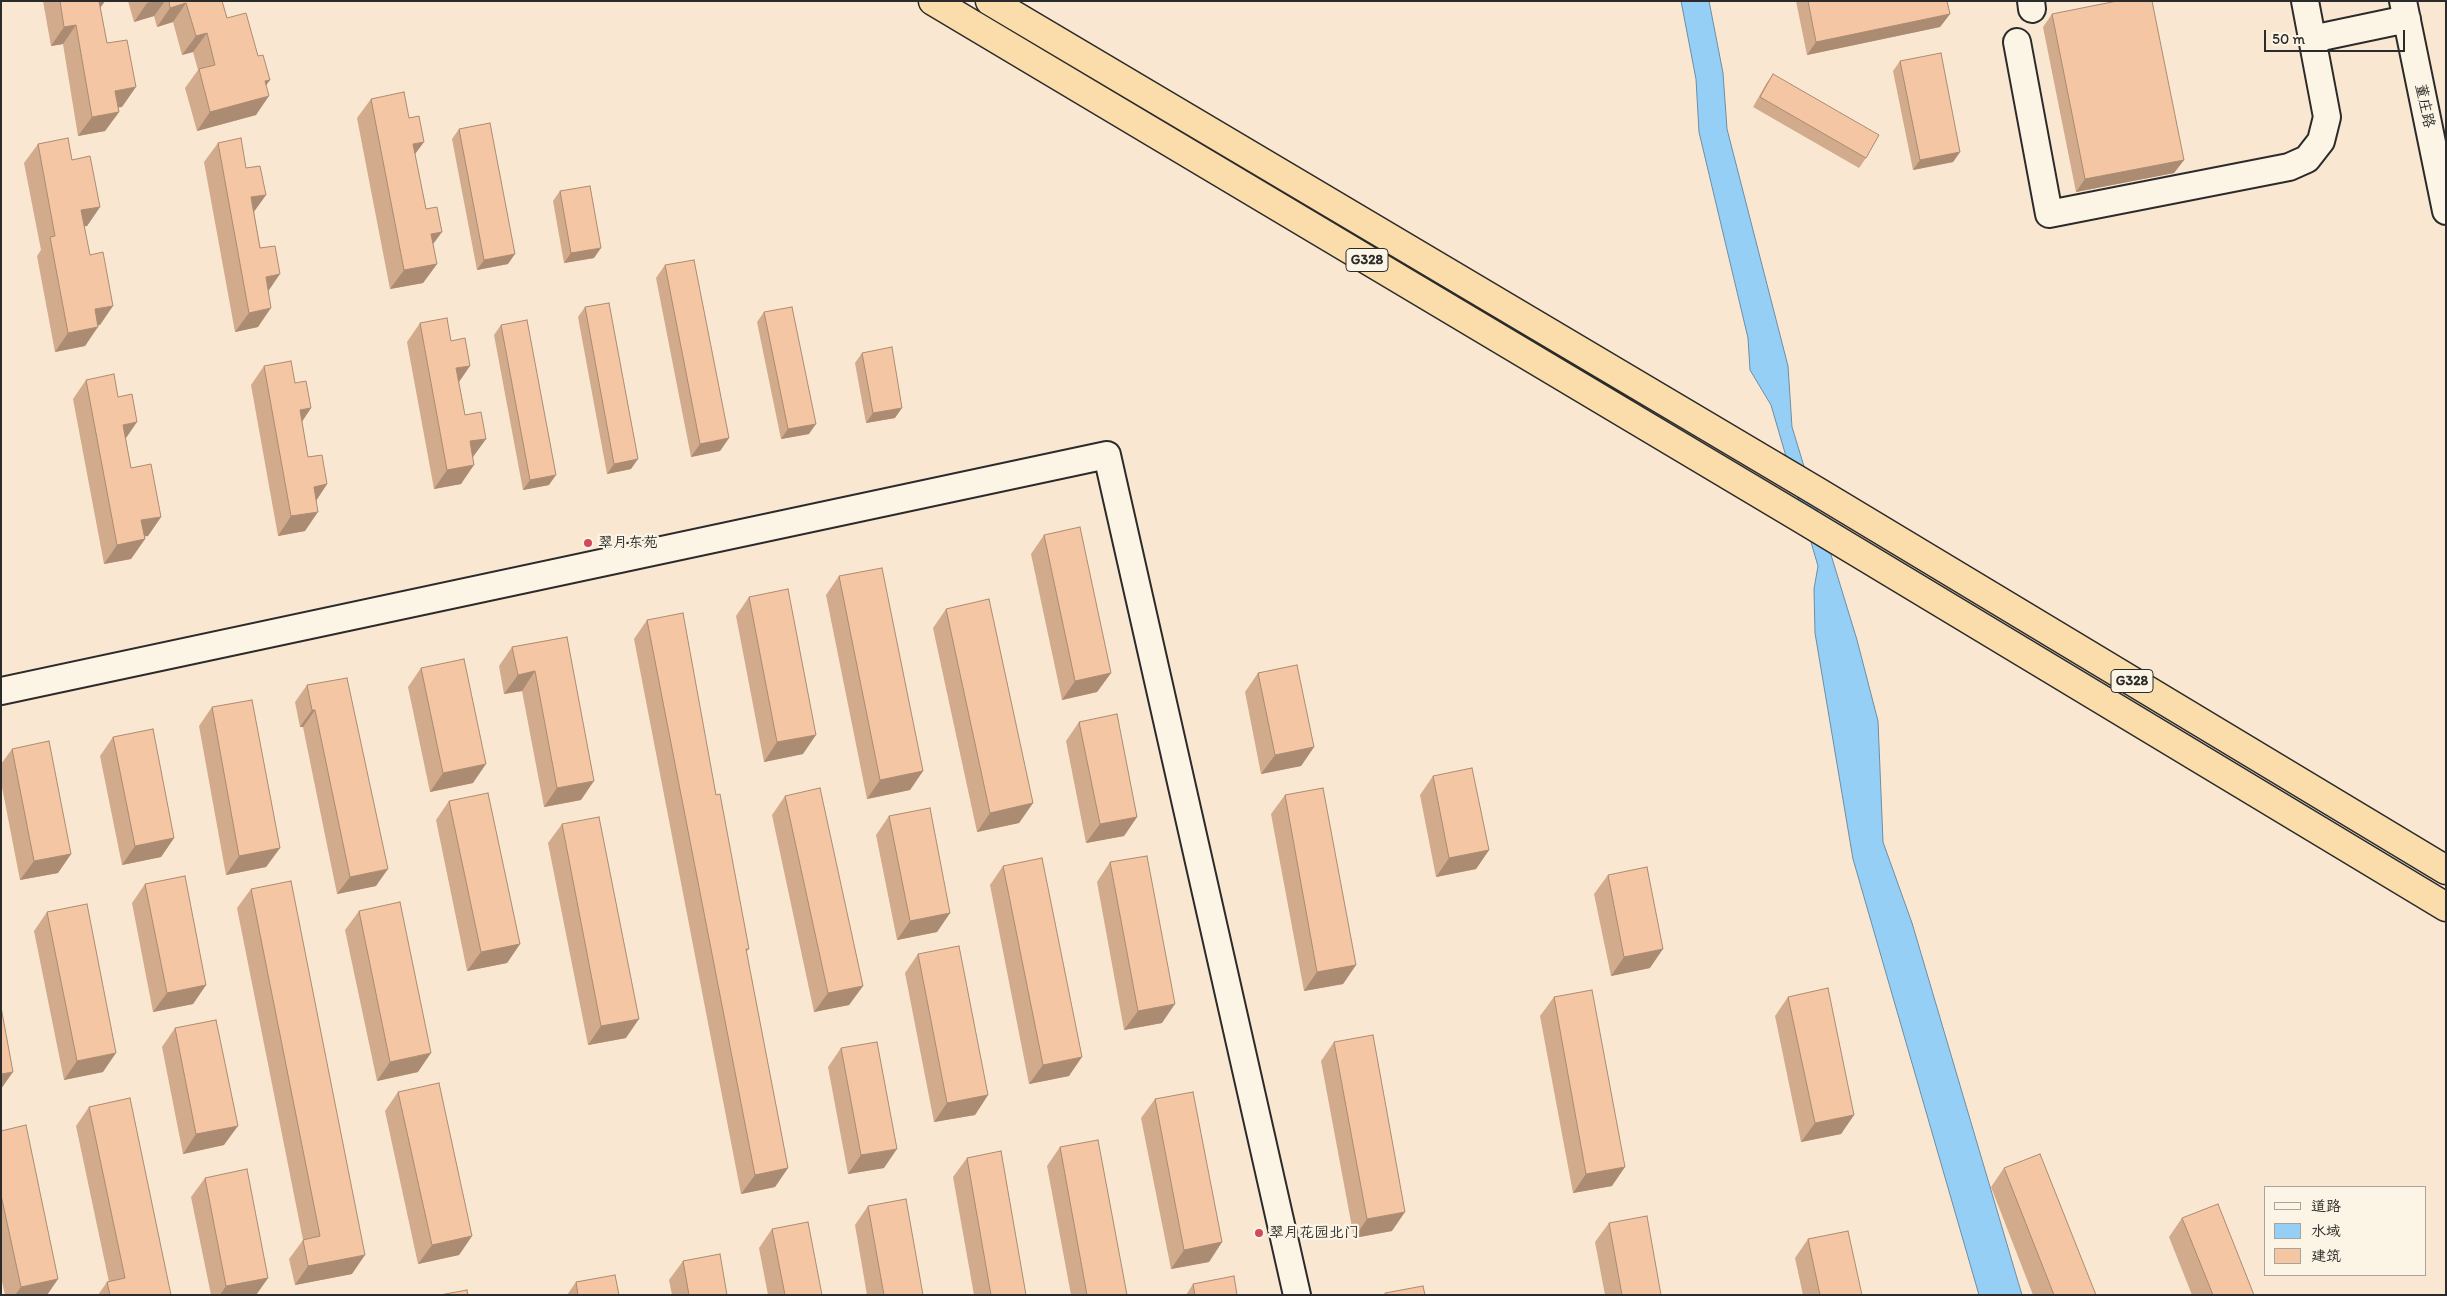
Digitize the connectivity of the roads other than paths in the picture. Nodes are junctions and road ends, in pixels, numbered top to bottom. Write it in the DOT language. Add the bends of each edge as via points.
graph roads {
  1 [pos="933,1"];
  2 [pos="990,1"];
  3 [pos="2305,1"];
  4 [pos="2405,10"];
  5 [pos="2312,39"];
  6 [pos="2017,42"];
  7 [pos="2442,178"];
  8 [pos="2446,212"];
  9 [pos="1,691"];
  10 [pos="2446,870"];
  11 [pos="2446,907"];
  12 [pos="1297,1295"];
  1 -- 11 [label="highway, G328"];
  2 -- 10 [label="highway, G328" via="1818,492"];
  3 -- 5 [label="street"];
  4 -- 5 [label="street"];
  4 -- 7 [label="street, 董庄路"];
  5 -- 6 [label="street" via="2327,117 2322,141 2307,159 2289,167 2049,214"];
  7 -- 8 [label="street, 董庄路"];
  9 -- 12 [label="street" via="1107,455"];
}
